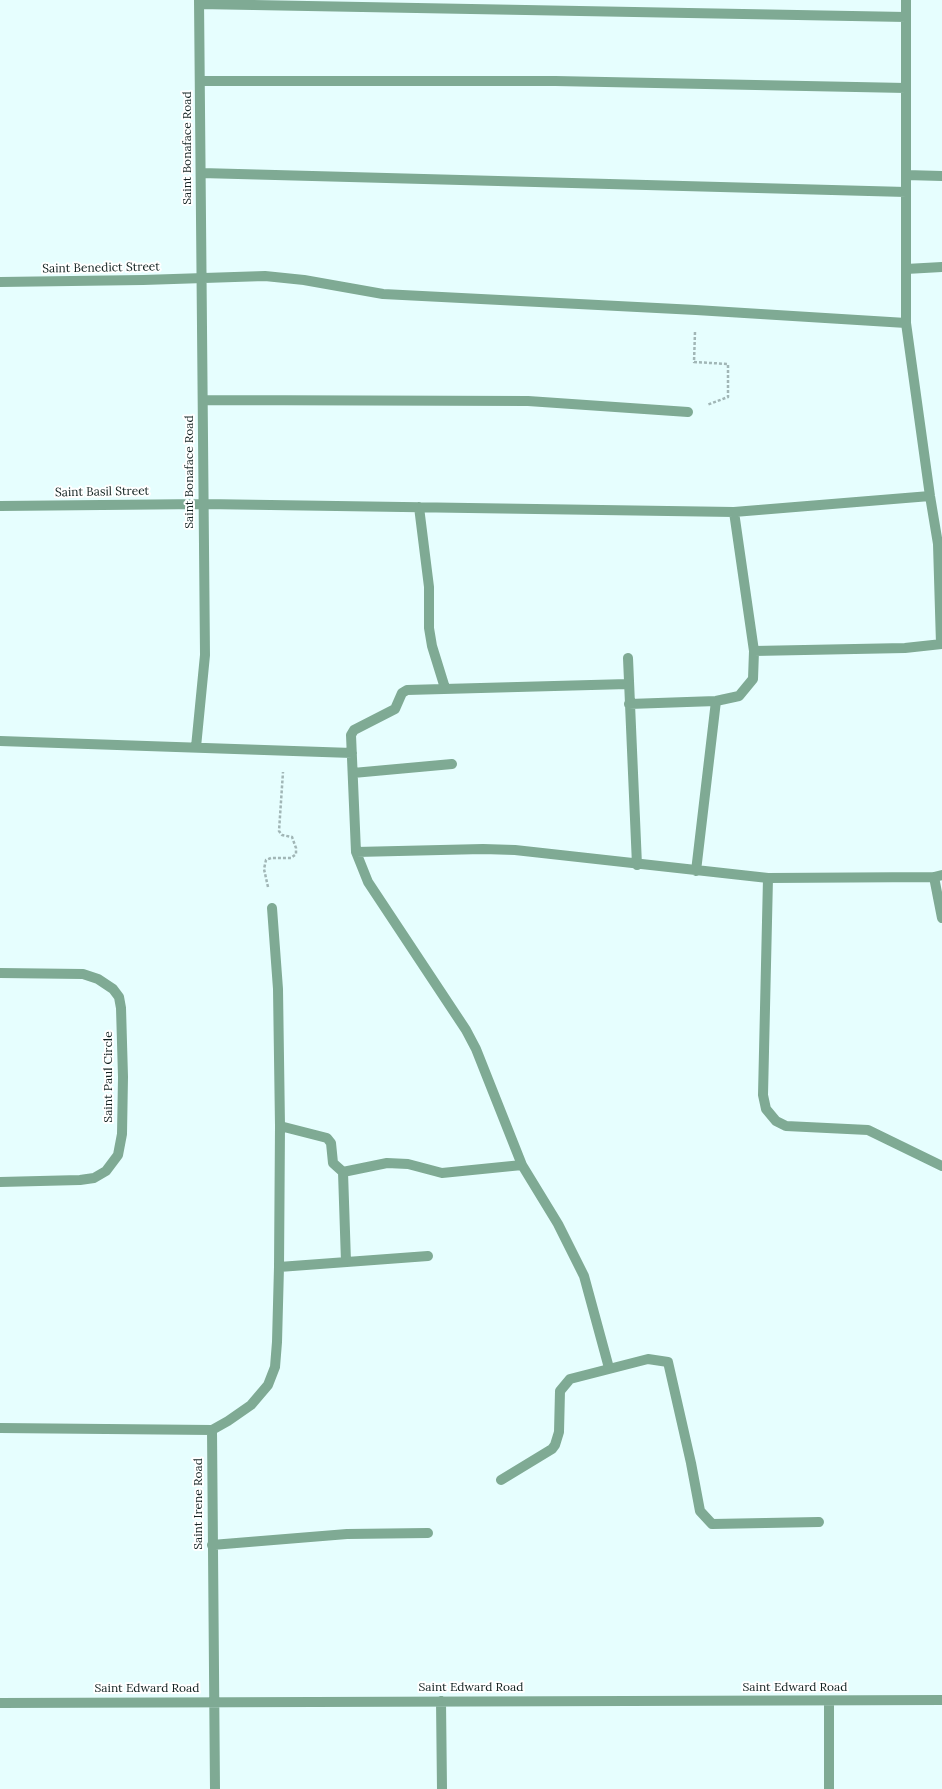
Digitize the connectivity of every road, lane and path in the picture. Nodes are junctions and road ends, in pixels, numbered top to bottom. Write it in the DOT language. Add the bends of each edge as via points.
graph roads {
  1 [pos="906,0"];
  2 [pos="200,2"];
  3 [pos="906,17"];
  4 [pos="201,81"];
  5 [pos="906,88"];
  6 [pos="201,174"];
  7 [pos="906,175"];
  8 [pos="942,176"];
  9 [pos="906,192"];
  10 [pos="942,267"];
  11 [pos="906,269"];
  12 [pos="202,279"];
  13 [pos="0,282"];
  14 [pos="696,310"];
  15 [pos="906,323"];
  16 [pos="203,400"];
  17 [pos="688,412"];
  18 [pos="930,496"];
  19 [pos="204,504"];
  20 [pos="0,506"];
  21 [pos="419,507"];
  22 [pos="734,512"];
  23 [pos="940,544"];
  24 [pos="942,644"];
  25 [pos="754,651"];
  26 [pos="628,658"];
  27 [pos="628,684"];
  28 [pos="444,688"];
  29 [pos="716,701"];
  30 [pos="629,704"];
  31 [pos="0,741"];
  32 [pos="196,748"];
  33 [pos="285,750"];
  34 [pos="352,753"];
  35 [pos="452,764"];
  36 [pos="353,773"];
  37 [pos="356,852"];
  38 [pos="638,865"];
  39 [pos="696,871"];
  40 [pos="938,876"];
  41 [pos="768,878"];
  42 [pos="272,908"];
  43 [pos="942,918"];
  44 [pos="0,973"];
  45 [pos="280,1126"];
  46 [pos="522,1165"];
  47 [pos="942,1166"];
  48 [pos="343,1172"];
  49 [pos="0,1182"];
  50 [pos="428,1256"];
  51 [pos="346,1262"];
  52 [pos="279,1267"];
  53 [pos="609,1368"];
  54 [pos="0,1428"];
  55 [pos="212,1430"];
  56 [pos="501,1480"];
  57 [pos="819,1522"];
  58 [pos="428,1534"];
  59 [pos="212,1544"];
  60 [pos="942,1700"];
  61 [pos="441,1701"];
  62 [pos="829,1701"];
  63 [pos="214,1702"];
  64 [pos="0,1703"];
  65 [pos="215,1789"];
  66 [pos="442,1789"];
  67 [pos="829,1789"];
  1 -- 3 [label="street"];
  2 -- 3 [label="street"];
  2 -- 4 [label="street, Saint Bonaface Road"];
  3 -- 5 [label="street"];
  4 -- 5 [label="street" via="555,81"];
  4 -- 6 [label="street, Saint Bonaface Road"];
  5 -- 7 [label="street"];
  6 -- 9 [label="street"];
  6 -- 12 [label="street, Saint Bonaface Road"];
  7 -- 8 [label="street"];
  7 -- 9 [label="street"];
  9 -- 11 [label="street"];
  10 -- 11 [label="street"];
  11 -- 15 [label="street"];
  12 -- 13 [label="street, Saint Benedict Street"];
  12 -- 14 [label="street, Saint Benedict Street" via="265,276 383,294"];
  12 -- 16 [label="street, Saint Bonaface Road"];
  14 -- 15 [label="street, Saint Benedict Street"];
  14 -- 17 [label="path" via="694,362 728,364 728,397"];
  15 -- 18 [label="street"];
  16 -- 17 [label="street" via="528,401"];
  16 -- 19 [label="street, Saint Bonaface Road"];
  18 -- 22 [label="street, Saint Basil Street"];
  18 -- 23 [label="street"];
  19 -- 20 [label="street, Saint Basil Street"];
  19 -- 21 [label="street, Saint Basil Street"];
  19 -- 32 [label="street, Saint Bonaface Road" via="205,655"];
  21 -- 22 [label="street, Saint Basil Street"];
  21 -- 28 [label="street" via="429,587 429,628"];
  22 -- 25 [label="street"];
  23 -- 24 [label="street"];
  24 -- 25 [label="street" via="905,648"];
  25 -- 29 [label="street" via="753,679 739,696"];
  26 -- 27 [label="street"];
  27 -- 28 [label="street"];
  27 -- 30 [label="street"];
  28 -- 34 [label="street" via="404,691 395,709 354,730"];
  29 -- 30 [label="street"];
  29 -- 39 [label="street"];
  30 -- 38 [label="street"];
  31 -- 32 [label="street"];
  32 -- 33 [label="street"];
  33 -- 34 [label="street"];
  33 -- 42 [label="path" via="279,831 282,835 292,837 296,854 291,858 266,860 264,869"];
  34 -- 36 [label="street"];
  35 -- 36 [label="street"];
  36 -- 37 [label="street"];
  37 -- 38 [label="street" via="515,850"];
  37 -- 46 [label="street" via="368,882 466,1030"];
  38 -- 39 [label="street"];
  39 -- 41 [label="street"];
  40 -- 41 [label="street"];
  40 -- 43 [label="street"];
  41 -- 47 [label="street" via="763,1095 766,1109 776,1121 786,1126 868,1130"];
  42 -- 45 [label="street" via="278,989"];
  44 -- 49 [label="street, Saint Paul Circle" via="83,974 98,979 113,989 119,997 121,1008 123,1077 122,1134 118,1155 106,1171 94,1178 80,1180"];
  45 -- 48 [label="street" via="327,1138 331,1143 333,1163"];
  45 -- 52 [label="street"];
  46 -- 48 [label="street" via="442,1173 408,1164 387,1163"];
  46 -- 53 [label="street" via="558,1224 584,1276"];
  48 -- 51 [label="street"];
  50 -- 51 [label="street"];
  51 -- 52 [label="street"];
  52 -- 55 [label="street" via="275,1367 268,1385 251,1405"];
  53 -- 56 [label="street" via="570,1379 564,1385 560,1391 555,1445"];
  53 -- 57 [label="street" via="648,1359 668,1362 700,1511 712,1524"];
  54 -- 55 [label="street"];
  55 -- 59 [label="street, Saint Irene Road"];
  58 -- 59 [label="street" via="346,1534"];
  59 -- 63 [label="street, Saint Irene Road"];
  60 -- 62 [label="street, Saint Edward Road"];
  61 -- 62 [label="street, Saint Edward Road"];
  61 -- 63 [label="street, Saint Edward Road"];
  61 -- 66 [label="street"];
  62 -- 67 [label="street"];
  63 -- 64 [label="street, Saint Edward Road"];
  63 -- 65 [label="street, Saint Irene Road"];
}
